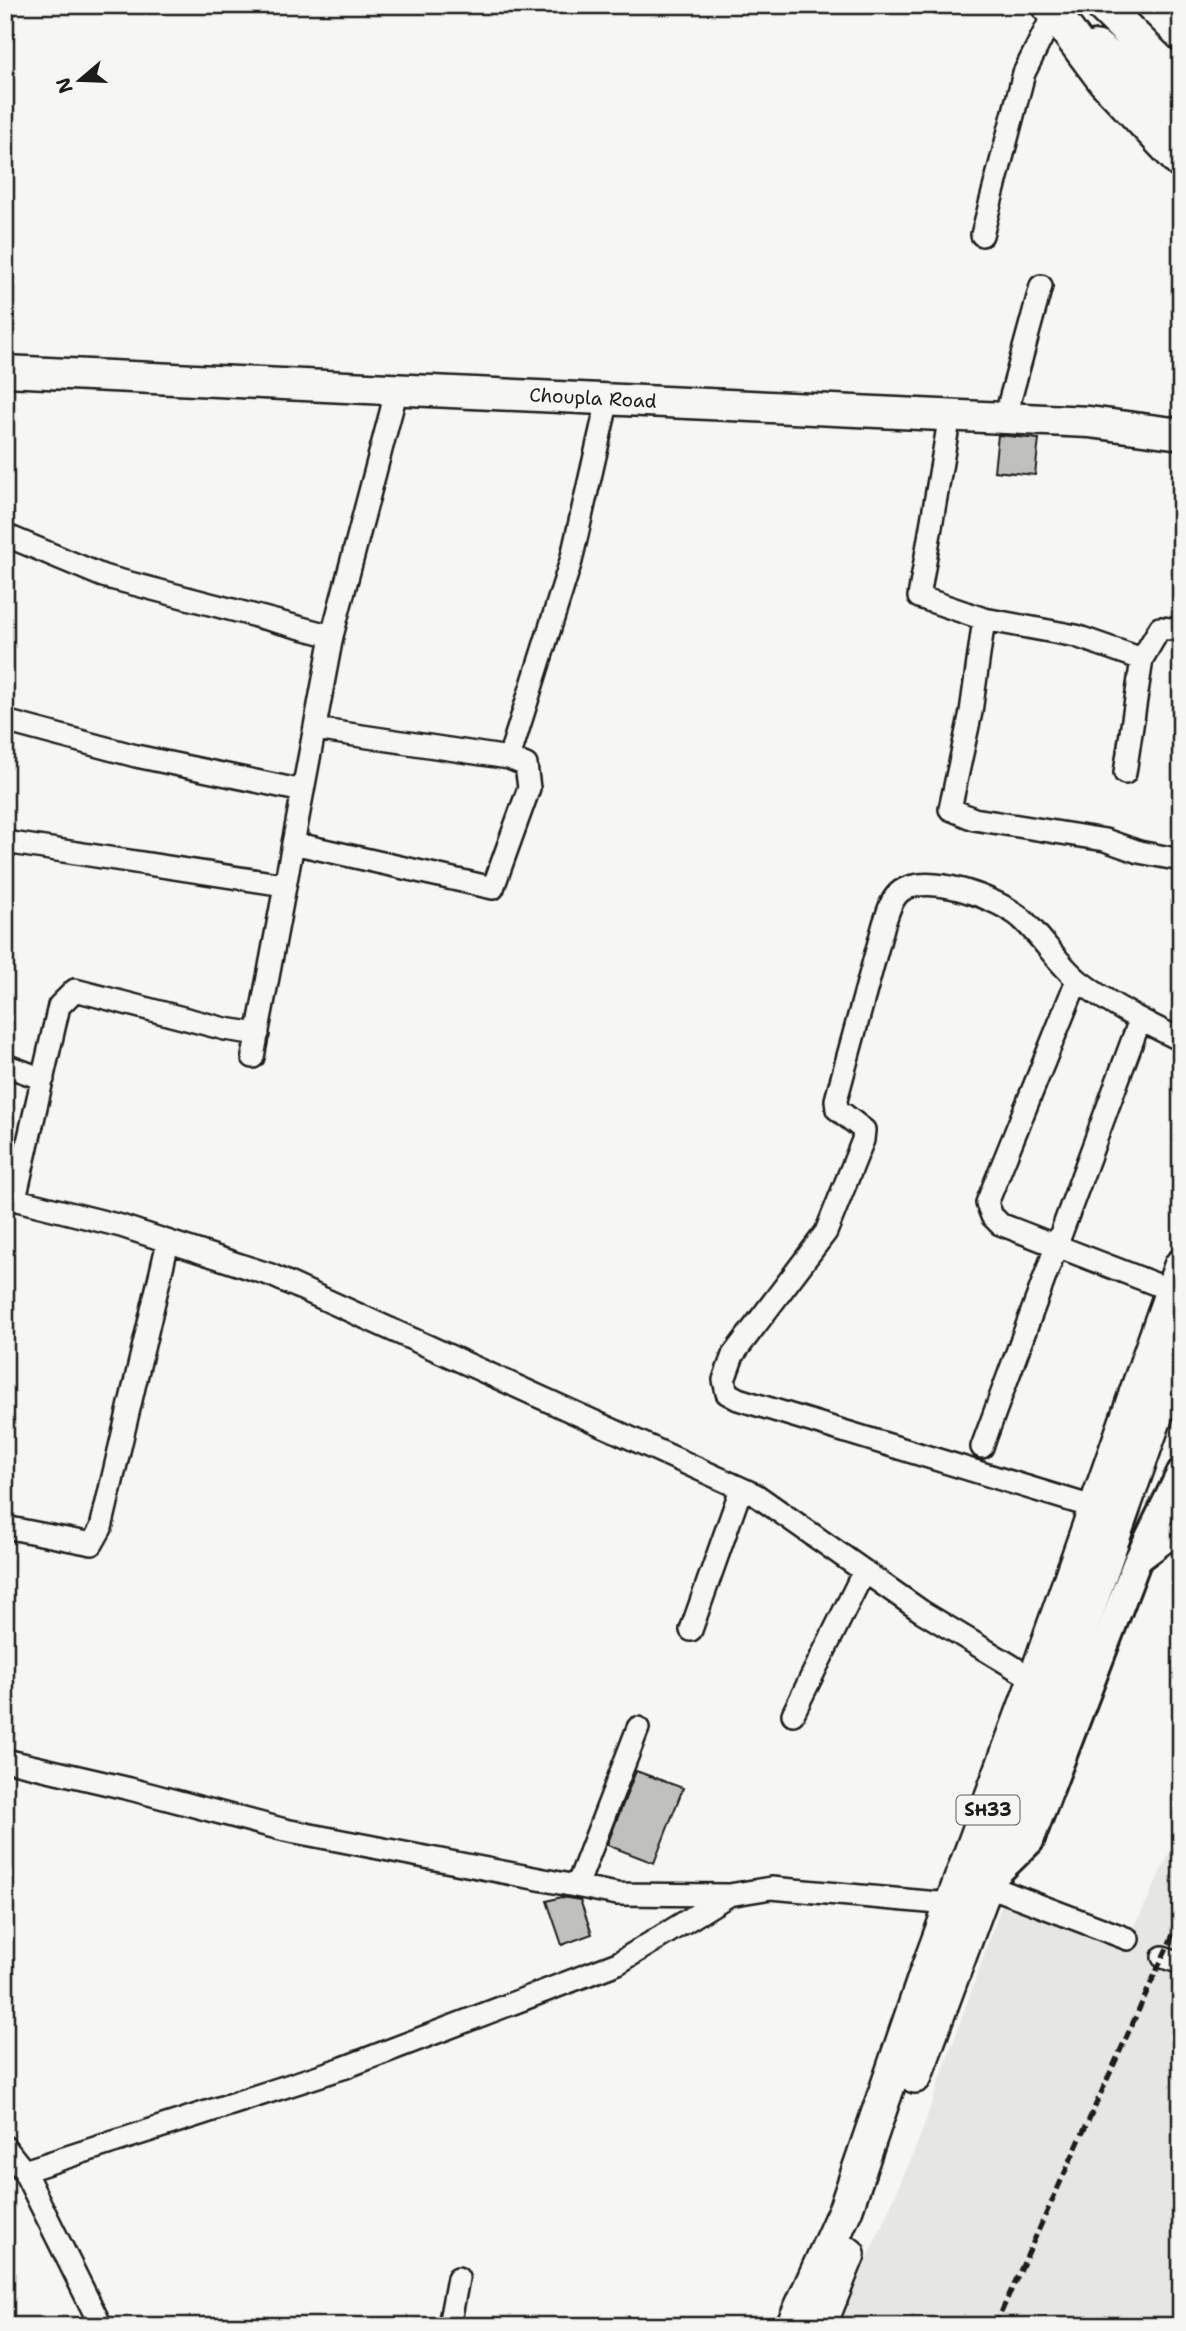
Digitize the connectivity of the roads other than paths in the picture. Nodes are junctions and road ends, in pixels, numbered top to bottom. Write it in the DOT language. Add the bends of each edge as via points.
graph roads {
  1 [pos="1094,5"];
  2 [pos="1102,5"];
  3 [pos="1051,9"];
  4 [pos="1166,87"];
  5 [pos="1181,124"];
  6 [pos="1181,162"];
  7 [pos="982,234"];
  8 [pos="1041,286"];
  9 [pos="5,370"];
  10 [pos="397,389"];
  11 [pos="608,399"];
  12 [pos="950,415"];
  13 [pos="1005,418"];
  14 [pos="1181,434"];
  15 [pos="5,535"];
  16 [pos="984,619"];
  17 [pos="1181,629"];
  18 [pos="332,636"];
  19 [pos="1142,659"];
  20 [pos="5,721"];
  21 [pos="315,729"];
  22 [pos="509,758"];
  23 [pos="1125,773"];
  24 [pos="303,791"];
  25 [pos="5,842"];
  26 [pos="293,844"];
  27 [pos="1181,860"];
  28 [pos="285,885"];
  29 [pos="1077,980"];
  30 [pos="1140,1020"];
  31 [pos="258,1034"];
  32 [pos="1181,1040"];
  33 [pos="253,1057"];
  34 [pos="5,1065"];
  35 [pos="43,1079"];
  36 [pos="10,1198"];
  37 [pos="168,1242"];
  38 [pos="1054,1245"];
  39 [pos="1178,1288"];
  40 [pos="1181,1344"];
  41 [pos="982,1447"];
  42 [pos="1181,1472"];
  43 [pos="741,1489"];
  44 [pos="1096,1508"];
  45 [pos="5,1527"];
  46 [pos="1181,1530"];
  47 [pos="1136,1564"];
  48 [pos="864,1571"];
  49 [pos="1090,1602"];
  50 [pos="691,1630"];
  51 [pos="1035,1680"];
  52 [pos="793,1714"];
  53 [pos="638,1728"];
  54 [pos="5,1760"];
  55 [pos="577,1886"];
  56 [pos="970,1893"];
  57 [pos="729,1895"];
  58 [pos="1128,1940"];
  59 [pos="7,2151"];
  60 [pos="24,2171"];
  61 [pos="458,2278"];
  62 [pos="101,2326"];
  63 [pos="449,2326"];
  64 [pos="793,2326"];
  65 [pos="819,2326"];
  1 -- 4 [label="main road"];
  2 -- 4 [label="main road"];
  3 -- 4 [label="main road"];
  3 -- 6 [label="main road" via="1104,80"];
  3 -- 7 [label="street" via="1024,73"];
  4 -- 5 [label="main road"];
  8 -- 13 [label="street"];
  9 -- 10 [label="main road, Choupla Road"];
  10 -- 11 [label="main road, Choupla Road"];
  10 -- 18 [label="street"];
  11 -- 12 [label="main road, Choupla Road"];
  11 -- 22 [label="street" via="571,561"];
  12 -- 13 [label="main road, Choupla Road"];
  12 -- 16 [label="street" via="919,597"];
  13 -- 14 [label="main road, Choupla Road" via="1089,422"];
  15 -- 18 [label="street" via="103,576"];
  16 -- 19 [label="street" via="1076,636"];
  16 -- 27 [label="street" via="971,712 950,809 974,818 1105,840"];
  17 -- 19 [label="street" via="1160,628"];
  18 -- 21 [label="street"];
  19 -- 23 [label="street"];
  20 -- 24 [label="street" via="136,757"];
  21 -- 22 [label="street"];
  21 -- 24 [label="street"];
  22 -- 26 [label="street" via="526,765 529,788 493,888"];
  24 -- 26 [label="street"];
  25 -- 28 [label="street"];
  26 -- 28 [label="street"];
  28 -- 31 [label="street"];
  29 -- 30 [label="street"];
  29 -- 38 [label="street" via="987,1203 1000,1224"];
  29 -- 44 [label="street" via="1002,904 944,886 902,891 890,905 884,923 836,1100 837,1109 864,1130 863,1140 826,1232 733,1355 724,1380 727,1392 738,1399"];
  30 -- 32 [label="street"];
  30 -- 38 [label="street"];
  31 -- 33 [label="street"];
  31 -- 35 [label="street" via="75,990 59,1006"];
  34 -- 35 [label="street"];
  35 -- 36 [label="street"];
  36 -- 37 [label="street"];
  37 -- 43 [label="street" via="271,1275"];
  37 -- 45 [label="street" via="101,1528 92,1544"];
  38 -- 39 [label="street"];
  38 -- 41 [label="street"];
  39 -- 44 [label="main road, SH33"];
  39 -- 56 [label="main road"];
  40 -- 49 [label="main road, SH33"];
  42 -- 47 [label="street"];
  43 -- 48 [label="street"];
  43 -- 50 [label="street"];
  44 -- 51 [label="main road, SH33"];
  46 -- 47 [label="street"];
  47 -- 49 [label="street"];
  47 -- 56 [label="street" via="1030,1840"];
  48 -- 51 [label="street"];
  48 -- 52 [label="street"];
  49 -- 56 [label="main road, SH33"];
  51 -- 56 [label="main road, SH33"];
  53 -- 55 [label="street"];
  54 -- 55 [label="street" via="285,1830"];
  55 -- 57 [label="street" via="617,1894"];
  56 -- 57 [label="street" via="771,1888"];
  56 -- 58 [label="street"];
  56 -- 64 [label="main road, SH33" via="846,2208"];
  56 -- 65 [label="main road, SH33"];
  57 -- 60 [label="street" via="618,1963 343,2068"];
  59 -- 60 [label="street"];
  60 -- 62 [label="street"];
  61 -- 63 [label="street"];
}
